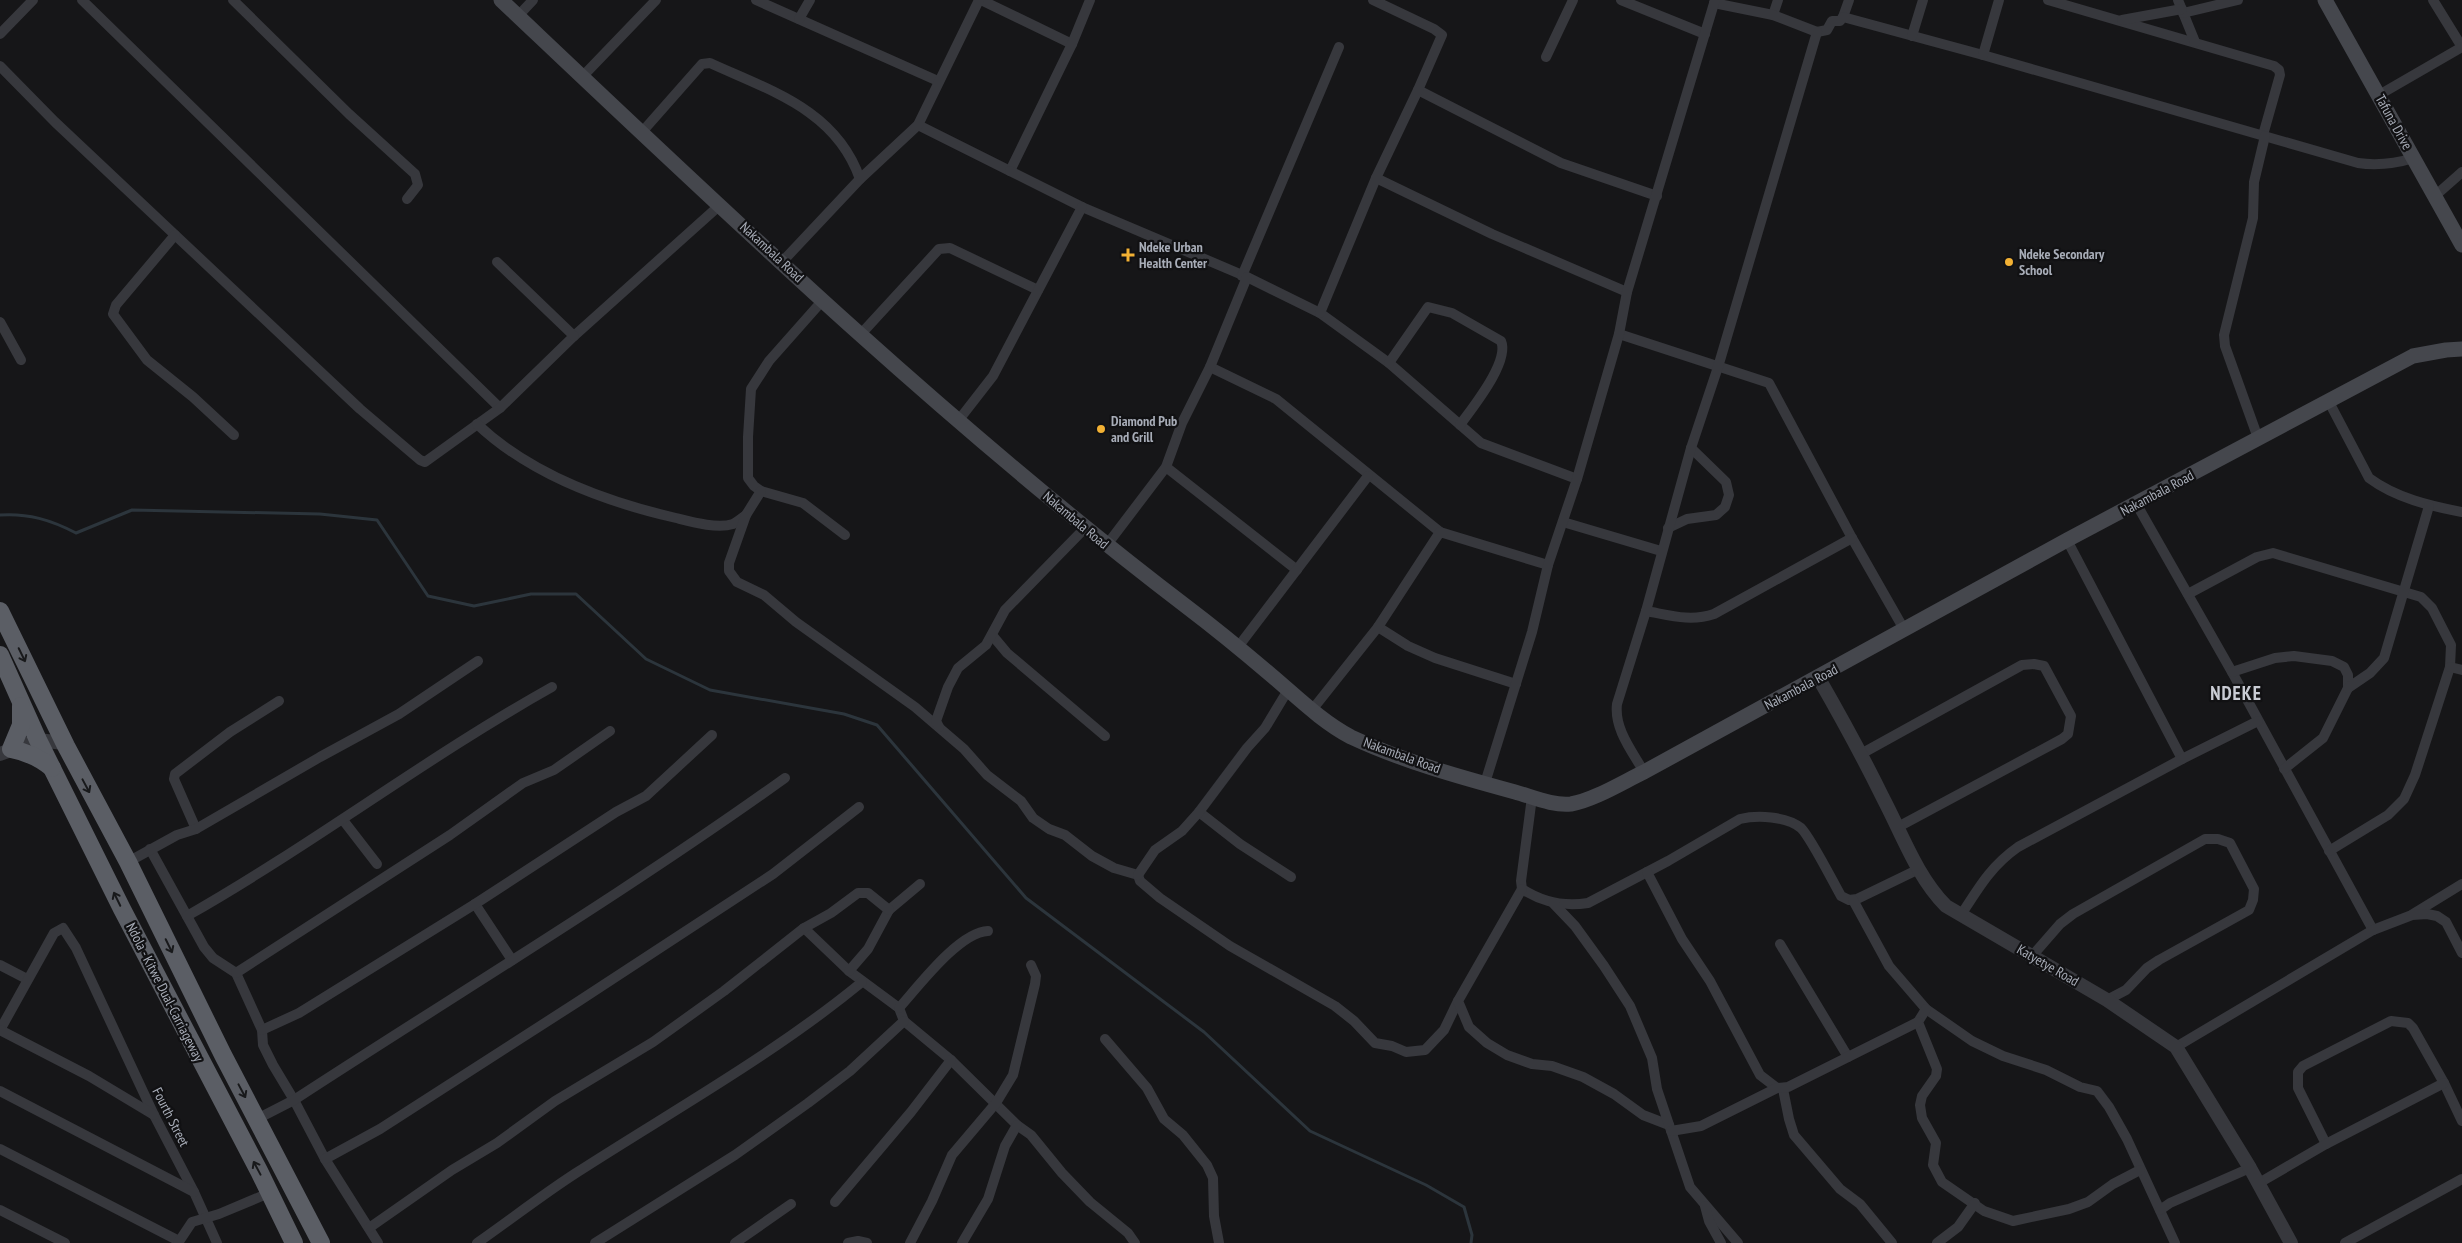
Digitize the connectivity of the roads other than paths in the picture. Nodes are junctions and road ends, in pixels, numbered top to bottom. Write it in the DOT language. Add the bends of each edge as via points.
graph roads {
  1 [pos="33,0"];
  2 [pos="82,0"];
  3 [pos="233,0"];
  4 [pos="501,0"];
  5 [pos="533,0"];
  6 [pos="656,0"];
  7 [pos="756,0"];
  8 [pos="810,0"];
  9 [pos="980,0"];
  10 [pos="1090,0"];
  11 [pos="1373,0"];
  12 [pos="1572,0"];
  13 [pos="1621,0"];
  14 [pos="1778,0"];
  15 [pos="1849,0"];
  16 [pos="1923,0"];
  17 [pos="1999,0"];
  18 [pos="2048,0"];
  19 [pos="2238,0"];
  20 [pos="2325,0"];
  21 [pos="2433,0"];
  22 [pos="1714,1"];
  23 [pos="2181,7"];
  24 [pos="1773,15"];
  25 [pos="518,16"];
  26 [pos="1843,17"];
  27 [pos="799,19"];
  28 [pos="2119,21"];
  29 [pos="1817,32"];
  30 [pos="0,34"];
  31 [pos="1705,34"];
  32 [pos="1912,36"];
  33 [pos="2195,42"];
  34 [pos="1072,44"];
  35 [pos="1339,47"];
  36 [pos="2462,47"];
  37 [pos="1983,54"];
  38 [pos="1546,57"];
  39 [pos="0,66"];
  40 [pos="583,76"];
  41 [pos="938,82"];
  42 [pos="1418,90"];
  43 [pos="2380,95"];
  44 [pos="918,125"];
  45 [pos="642,132"];
  46 [pos="2264,136"];
  47 [pos="2414,158"];
  48 [pos="1010,170"];
  49 [pos="2462,172"];
  50 [pos="1376,178"];
  51 [pos="860,179"];
  52 [pos="2436,195"];
  53 [pos="1657,196"];
  54 [pos="408,200"];
  55 [pos="720,206"];
  56 [pos="1082,207"];
  57 [pos="175,235"];
  58 [pos="2462,245"];
  59 [pos="497,262"];
  60 [pos="782,262"];
  61 [pos="1244,276"];
  62 [pos="1038,290"];
  63 [pos="1626,292"];
  64 [pos="823,300"];
  65 [pos="1320,313"];
  66 [pos="0,322"];
  67 [pos="861,334"];
  68 [pos="1619,334"];
  69 [pos="574,336"];
  70 [pos="2462,349"];
  71 [pos="21,360"];
  72 [pos="1389,363"];
  73 [pos="1210,367"];
  74 [pos="1718,367"];
  75 [pos="2329,402"];
  76 [pos="500,408"];
  77 [pos="958,421"];
  78 [pos="477,424"];
  79 [pos="1460,425"];
  80 [pos="234,435"];
  81 [pos="2258,438"];
  82 [pos="1691,448"];
  83 [pos="1166,467"];
  84 [pos="1368,476"];
  85 [pos="1577,479"];
  86 [pos="761,491"];
  87 [pos="2137,505"];
  88 [pos="2429,506"];
  89 [pos="2462,512"];
  90 [pos="746,515"];
  91 [pos="1563,522"];
  92 [pos="1085,528"];
  93 [pos="1668,528"];
  94 [pos="1440,532"];
  95 [pos="845,536"];
  96 [pos="1852,538"];
  97 [pos="2067,540"];
  98 [pos="1106,546"];
  99 [pos="1660,551"];
  100 [pos="1548,565"];
  101 [pos="1298,570"];
  102 [pos="2405,591"];
  103 [pos="2188,594"];
  104 [pos="0,611"];
  105 [pos="1646,611"];
  106 [pos="1378,627"];
  107 [pos="1905,631"];
  108 [pos="992,635"];
  109 [pos="1238,647"];
  110 [pos="0,655"];
  111 [pos="478,661"];
  112 [pos="2450,667"];
  113 [pos="2462,670"];
  114 [pos="2232,672"];
  115 [pos="1818,677"];
  116 [pos="1516,684"];
  117 [pos="552,687"];
  118 [pos="2348,688"];
  119 [pos="1288,690"];
  120 [pos="21,698"];
  121 [pos="279,701"];
  122 [pos="1312,710"];
  123 [pos="50,713"];
  124 [pos="2258,721"];
  125 [pos="939,727"];
  126 [pos="610,731"];
  127 [pos="712,735"];
  128 [pos="1105,736"];
  129 [pos="38,740"];
  130 [pos="64,743"];
  131 [pos="5,751"];
  132 [pos="1861,754"];
  133 [pos="2182,759"];
  134 [pos="53,768"];
  135 [pos="2284,768"];
  136 [pos="1644,772"];
  137 [pos="785,778"];
  138 [pos="1485,783"];
  139 [pos="1532,797"];
  140 [pos="859,807"];
  141 [pos="1200,812"];
  142 [pos="343,820"];
  143 [pos="1898,827"];
  144 [pos="196,829"];
  145 [pos="150,849"];
  146 [pos="2329,851"];
  147 [pos="128,862"];
  148 [pos="377,864"];
  149 [pos="1919,869"];
  150 [pos="1646,872"];
  151 [pos="1138,875"];
  152 [pos="1291,877"];
  153 [pos="920,884"];
  154 [pos="2462,884"];
  155 [pos="1522,890"];
  156 [pos="1853,900"];
  157 [pos="1553,903"];
  158 [pos="475,904"];
  159 [pos="889,910"];
  160 [pos="1962,915"];
  161 [pos="2412,915"];
  162 [pos="187,916"];
  163 [pos="804,928"];
  164 [pos="2373,930"];
  165 [pos="988,931"];
  166 [pos="1780,944"];
  167 [pos="2462,952"];
  168 [pos="2033,955"];
  169 [pos="512,960"];
  170 [pos="0,965"];
  171 [pos="1031,965"];
  172 [pos="849,971"];
  173 [pos="236,973"];
  174 [pos="27,978"];
  175 [pos="862,982"];
  176 [pos="1458,1000"];
  177 [pos="2107,1000"];
  178 [pos="898,1008"];
  179 [pos="1926,1009"];
  180 [pos="904,1021"];
  181 [pos="1918,1022"];
  182 [pos="0,1030"];
  183 [pos="262,1030"];
  184 [pos="1105,1039"];
  185 [pos="2176,1047"];
  186 [pos="1848,1057"];
  187 [pos="951,1060"];
  188 [pos="2444,1083"];
  189 [pos="1780,1089"];
  190 [pos="0,1091"];
  191 [pos="294,1100"];
  192 [pos="996,1103"];
  193 [pos="154,1115"];
  194 [pos="257,1119"];
  195 [pos="2462,1121"];
  196 [pos="1017,1125"];
  197 [pos="1670,1128"];
  198 [pos="2326,1144"];
  199 [pos="0,1149"];
  200 [pos="325,1159"];
  201 [pos="2250,1168"];
  202 [pos="2140,1170"];
  203 [pos="2462,1179"];
  204 [pos="2259,1183"];
  205 [pos="194,1192"];
  206 [pos="269,1193"];
  207 [pos="835,1202"];
  208 [pos="1704,1203"];
  209 [pos="1975,1203"];
  210 [pos="791,1204"];
  211 [pos="0,1210"];
  212 [pos="2160,1210"];
  213 [pos="204,1218"];
  214 [pos="369,1228"];
  215 [pos="178,1242"];
  216 [pos="65,1243"];
  217 [pos="216,1243"];
  218 [pos="294,1243"];
  219 [pos="321,1243"];
  220 [pos="378,1243"];
  221 [pos="477,1243"];
  222 [pos="595,1243"];
  223 [pos="735,1243"];
  224 [pos="848,1243"];
  225 [pos="867,1243"];
  226 [pos="910,1243"];
  227 [pos="962,1243"];
  228 [pos="1135,1243"];
  229 [pos="1219,1243"];
  230 [pos="1721,1243"];
  231 [pos="1738,1243"];
  232 [pos="1892,1243"];
  233 [pos="1937,1243"];
  234 [pos="2175,1243"];
  235 [pos="2291,1243"];
  236 [pos="2345,1243"];
  1 -- 30 [label="street"];
  2 -- 76 [label="street"];
  3 -- 54 [label="street" via="415,174 418,185"];
  4 -- 25 [label="main road, Nakambala Road"];
  5 -- 25 [label="street"];
  6 -- 40 [label="street"];
  7 -- 27 [label="street"];
  8 -- 27 [label="street"];
  9 -- 34 [label="street"];
  9 -- 41 [label="street"];
  10 -- 34 [label="street"];
  11 -- 42 [label="street" via="1442,35"];
  12 -- 38 [label="street"];
  13 -- 31 [label="street"];
  14 -- 24 [label="street"];
  15 -- 26 [label="street"];
  16 -- 32 [label="street"];
  17 -- 37 [label="street"];
  18 -- 28 [label="street"];
  19 -- 23 [label="street"];
  20 -- 43 [label="main road, Tafuna Drive"];
  21 -- 36 [label="street"];
  22 -- 24 [label="street"];
  22 -- 31 [label="street"];
  23 -- 28 [label="street"];
  23 -- 33 [label="street"];
  24 -- 29 [label="street"];
  25 -- 40 [label="main road, Nakambala Road"];
  26 -- 29 [label="street" via="1840,21 1832,21 1827,30"];
  26 -- 32 [label="street"];
  27 -- 41 [label="street"];
  28 -- 33 [label="street"];
  29 -- 74 [label="street"];
  31 -- 53 [label="street"];
  32 -- 37 [label="street"];
  33 -- 46 [label="street" via="2279,70"];
  34 -- 48 [label="street"];
  35 -- 61 [label="street"];
  36 -- 43 [label="street"];
  37 -- 46 [label="street"];
  39 -- 57 [label="street"];
  40 -- 45 [label="main road, Nakambala Road"];
  41 -- 44 [label="street"];
  42 -- 50 [label="street"];
  42 -- 53 [label="street" via="1562,163"];
  43 -- 47 [label="main road, Tafuna Drive"];
  44 -- 48 [label="street"];
  44 -- 51 [label="street"];
  45 -- 51 [label="street" via="702,64 710,63 799,104 846,148"];
  45 -- 55 [label="main road, Nakambala Road"];
  46 -- 47 [label="street" via="2367,164 2396,163"];
  46 -- 81 [label="street" via="2254,182 2252,218 2224,335"];
  47 -- 52 [label="main road, Tafuna Drive"];
  48 -- 56 [label="street"];
  49 -- 52 [label="street"];
  50 -- 63 [label="street" via="1492,234"];
  50 -- 65 [label="street"];
  51 -- 60 [label="street"];
  52 -- 58 [label="main road, Tafuna Drive"];
  53 -- 63 [label="street"];
  55 -- 60 [label="main road, Nakambala Road"];
  55 -- 69 [label="street"];
  56 -- 61 [label="street"];
  56 -- 62 [label="street"];
  57 -- 78 [label="street" via="360,409 420,460 430,459"];
  57 -- 80 [label="street" via="116,305 113,314 147,360"];
  59 -- 69 [label="street"];
  60 -- 64 [label="main road, Nakambala Road"];
  61 -- 65 [label="street"];
  61 -- 73 [label="street"];
  62 -- 67 [label="street" via="950,248 939,249"];
  62 -- 77 [label="street" via="993,376"];
  63 -- 68 [label="street"];
  64 -- 67 [label="main road, Nakambala Road"];
  64 -- 86 [label="street" via="769,361 751,389 748,478"];
  65 -- 72 [label="street"];
  66 -- 71 [label="street"];
  67 -- 77 [label="main road, Nakambala Road"];
  68 -- 74 [label="street"];
  68 -- 85 [label="street"];
  69 -- 76 [label="street"];
  70 -- 75 [label="main road, Nakambala Road" via="2413,356"];
  72 -- 79 [label="street"];
  72 -- 79 [label="street" via="1428,307 1452,312 1501,341 1503,351 1492,379"];
  73 -- 83 [label="street" via="1182,422"];
  73 -- 84 [label="street" via="1276,399"];
  74 -- 82 [label="street"];
  74 -- 96 [label="street" via="1769,383"];
  75 -- 81 [label="main road, Nakambala Road"];
  75 -- 88 [label="street" via="2369,478 2380,487"];
  76 -- 78 [label="street"];
  77 -- 92 [label="main road, Nakambala Road"];
  78 -- 90 [label="street" via="497,442 594,495 651,512 710,524 734,523"];
  79 -- 85 [label="street" via="1481,443"];
  81 -- 87 [label="main road, Nakambala Road"];
  82 -- 93 [label="street"];
  82 -- 93 [label="street" via="1726,482 1729,495 1725,508 1716,515 1687,519"];
  83 -- 98 [label="street"];
  83 -- 101 [label="street"];
  84 -- 94 [label="street"];
  84 -- 101 [label="street"];
  85 -- 91 [label="street"];
  86 -- 90 [label="street"];
  86 -- 95 [label="street" via="803,503"];
  87 -- 97 [label="main road, Nakambala Road"];
  87 -- 103 [label="street"];
  88 -- 89 [label="street"];
  88 -- 102 [label="street"];
  90 -- 125 [label="street" via="728,563 729,571 737,582 776,604"];
  91 -- 99 [label="street"];
  91 -- 100 [label="street"];
  92 -- 98 [label="main road, Nakambala Road"];
  92 -- 108 [label="street" via="1006,610"];
  93 -- 99 [label="street"];
  94 -- 100 [label="street"];
  94 -- 106 [label="street"];
  96 -- 105 [label="street" via="1714,614 1688,619"];
  96 -- 107 [label="street"];
  97 -- 107 [label="main road, Nakambala Road"];
  97 -- 133 [label="street"];
  98 -- 109 [label="main road, Nakambala Road"];
  99 -- 105 [label="street"];
  100 -- 116 [label="street"];
  101 -- 109 [label="street"];
  102 -- 103 [label="street" via="2273,553 2257,556"];
  102 -- 112 [label="street" via="2421,597 2443,626 2451,645"];
  102 -- 118 [label="street" via="2384,658 2370,673"];
  103 -- 114 [label="street"];
  104 -- 123 [label="highway, Ndola - Kitwe Dual-Carriageway, one-way"];
  105 -- 136 [label="street" via="1615,716"];
  106 -- 116 [label="street" via="1435,658"];
  106 -- 122 [label="street"];
  107 -- 115 [label="main road, Nakambala Road"];
  108 -- 125 [label="street" via="986,645 966,660 955,674 936,721"];
  108 -- 128 [label="street" via="1007,653"];
  109 -- 119 [label="main road, Nakambala Road"];
  110 -- 120 [label="highway, Ndola - Kitwe Dual-Carriageway"];
  111 -- 144 [label="street" via="399,714"];
  112 -- 113 [label="street"];
  112 -- 146 [label="street" via="2404,799 2388,815"];
  114 -- 118 [label="street" via="2276,658 2332,661 2344,667"];
  114 -- 124 [label="street"];
  115 -- 132 [label="street, Katyetye Road"];
  115 -- 136 [label="main road, Nakambala Road"];
  116 -- 138 [label="street"];
  117 -- 142 [label="street" via="483,727"];
  118 -- 135 [label="street" via="2323,738"];
  119 -- 122 [label="main road, Nakambala Road"];
  119 -- 141 [label="street" via="1265,728"];
  120 -- 129 [label="highway, Ndola - Kitwe Dual-Carriageway"];
  120 -- 131 [label="highway" via="21,725"];
  121 -- 144 [label="street" via="230,732 174,774"];
  122 -- 138 [label="main road, Nakambala Road" via="1347,735 1382,750"];
  123 -- 129 [label="street"];
  123 -- 130 [label="highway, Ndola - Kitwe Dual-Carriageway"];
  124 -- 133 [label="street"];
  124 -- 135 [label="street"];
  125 -- 151 [label="street" via="987,775 1021,801 1033,818 1114,868"];
  126 -- 173 [label="street" via="554,770 523,783 450,835"];
  127 -- 158 [label="street" via="646,796"];
  129 -- 130 [label="street"];
  129 -- 131 [label="street"];
  129 -- 134 [label="highway, Ndola - Kitwe Dual-Carriageway"];
  130 -- 147 [label="highway, Ndola - Kitwe Dual-Carriageway, one-way"];
  131 -- 134 [label="highway" via="26,752"];
  132 -- 143 [label="street, Katyetye Road"];
  132 -- 143 [label="street" via="2022,665 2044,666 2070,716 2068,734 2062,739"];
  133 -- 160 [label="street" via="2018,847 1989,872"];
  206 -- 134 [label="highway, Ndola - Kitwe Dual-Carriageway, one-way"];
  135 -- 146 [label="street"];
  136 -- 139 [label="main road, Nakambala Road" via="1573,804"];
  137 -- 169 [label="street" via="649,872"];
  138 -- 139 [label="main road, Nakambala Road"];
  139 -- 155 [label="street"];
  140 -- 200 [label="street" via="772,874 380,1129"];
  141 -- 151 [label="street" via="1182,831 1155,850"];
  141 -- 152 [label="street" via="1240,844"];
  142 -- 148 [label="street"];
  142 -- 162 [label="street"];
  143 -- 149 [label="street, Katyetye Road"];
  144 -- 145 [label="street"];
  145 -- 147 [label="street"];
  145 -- 162 [label="street"];
  146 -- 164 [label="street"];
  147 -- 194 [label="highway, Ndola - Kitwe Dual-Carriageway, one-way" via="218,1047"];
  149 -- 156 [label="street"];
  149 -- 160 [label="street, Katyetye Road" via="1935,896"];
  150 -- 156 [label="street" via="1740,819 1750,816 1770,818 1790,822 1801,829 1841,896"];
  150 -- 157 [label="street" via="1588,903"];
  150 -- 189 [label="street" via="1760,1075"];
  151 -- 176 [label="street" via="1140,881 1160,898 1256,963 1335,1006 1375,1043 1406,1052 1425,1050 1444,1030"];
  153 -- 159 [label="street"];
  154 -- 161 [label="street"];
  155 -- 157 [label="street"];
  155 -- 176 [label="street"];
  156 -- 179 [label="street" via="1889,966"];
  157 -- 197 [label="street" via="1587,942 1630,1006 1652,1058 1657,1089"];
  158 -- 169 [label="street"];
  158 -- 183 [label="street" via="299,1013"];
  159 -- 163 [label="street" via="863,891"];
  159 -- 172 [label="street" via="868,949"];
  160 -- 168 [label="street, Katyetye Road"];
  161 -- 164 [label="street"];
  161 -- 167 [label="street" via="2437,916 2446,922"];
  162 -- 173 [label="street" via="213,958"];
  163 -- 172 [label="street"];
  163 -- 214 [label="street" via="724,992 653,1042 555,1101"];
  164 -- 185 [label="street"];
  165 -- 178 [label="street" via="972,935 948,955"];
  166 -- 186 [label="street"];
  168 -- 177 [label="street, Katyetye Road"];
  168 -- 177 [label="street" via="2060,924 2087,905 2205,839 2218,838 2230,843 2254,889 2254,900 2249,910 2146,968 2126,990"];
  169 -- 191 [label="street"];
  170 -- 174 [label="street"];
  171 -- 192 [label="street" via="1036,976 1035,984 1013,1075"];
  172 -- 175 [label="street"];
  173 -- 183 [label="street"];
  174 -- 182 [label="street"];
  174 -- 193 [label="street, Fourth Street" via="54,933 63,928 102,1002"];
  175 -- 178 [label="street"];
  175 -- 221 [label="street" via="794,1034 574,1174"];
  176 -- 197 [label="street" via="1469,1026 1494,1047 1532,1064 1552,1066 1583,1077 1642,1115"];
  177 -- 185 [label="street, Katyetye Road"];
  178 -- 180 [label="street"];
  179 -- 181 [label="street"];
  179 -- 202 [label="street" via="1972,1041 2003,1056 2097,1091 2110,1107"];
  180 -- 187 [label="street"];
  180 -- 222 [label="street" via="850,1071 808,1103 735,1155"];
  181 -- 186 [label="street"];
  181 -- 209 [label="street" via="1937,1069 1920,1105 1922,1118 1936,1143 1933,1165 1942,1182"];
  182 -- 193 [label="street" via="89,1076"];
  183 -- 191 [label="street" via="263,1045"];
  184 -- 229 [label="street" via="1147,1088 1164,1119 1183,1135 1207,1165 1213,1178"];
  185 -- 201 [label="street, Katyetye Road"];
  186 -- 189 [label="street"];
  187 -- 192 [label="street"];
  187 -- 207 [label="street"];
  188 -- 195 [label="street"];
  188 -- 198 [label="street"];
  188 -- 198 [label="street" via="2413,1028 2400,1021 2391,1021 2303,1066 2298,1072 2298,1088"];
  189 -- 197 [label="street" via="1701,1126"];
  189 -- 232 [label="street" via="1794,1135 1840,1189 1860,1204"];
  190 -- 205 [label="street"];
  191 -- 194 [label="street"];
  191 -- 200 [label="street"];
  192 -- 196 [label="street"];
  192 -- 226 [label="street" via="952,1155"];
  193 -- 205 [label="street, Fourth Street"];
  194 -- 219 [label="highway, Ndola - Kitwe Dual-Carriageway"];
  196 -- 227 [label="street" via="1005,1146 988,1199"];
  196 -- 228 [label="street" via="1031,1135 1072,1184 1128,1233"];
  197 -- 208 [label="street" via="1690,1186"];
  198 -- 204 [label="street"];
  199 -- 215 [label="street"];
  200 -- 214 [label="street"];
  201 -- 204 [label="street, Katyetye Road"];
  201 -- 212 [label="street"];
  202 -- 209 [label="street" via="2088,1202 2026,1219 2014,1221 1984,1211"];
  202 -- 212 [label="street"];
  203 -- 236 [label="street"];
  204 -- 235 [label="street, Katyetye Road"];
  205 -- 213 [label="street, Fourth Street"];
  206 -- 213 [label="street"];
  206 -- 218 [label="highway, Ndola - Kitwe Dual-Carriageway"];
  208 -- 230 [label="street"];
  208 -- 231 [label="street"];
  209 -- 233 [label="street" via="1958,1227"];
  210 -- 223 [label="street"];
  211 -- 216 [label="street"];
  212 -- 234 [label="street"];
  213 -- 215 [label="street" via="192,1222"];
  213 -- 217 [label="street, Fourth Street"];
  214 -- 220 [label="street"];
  224 -- 225 [label="street"];
}
